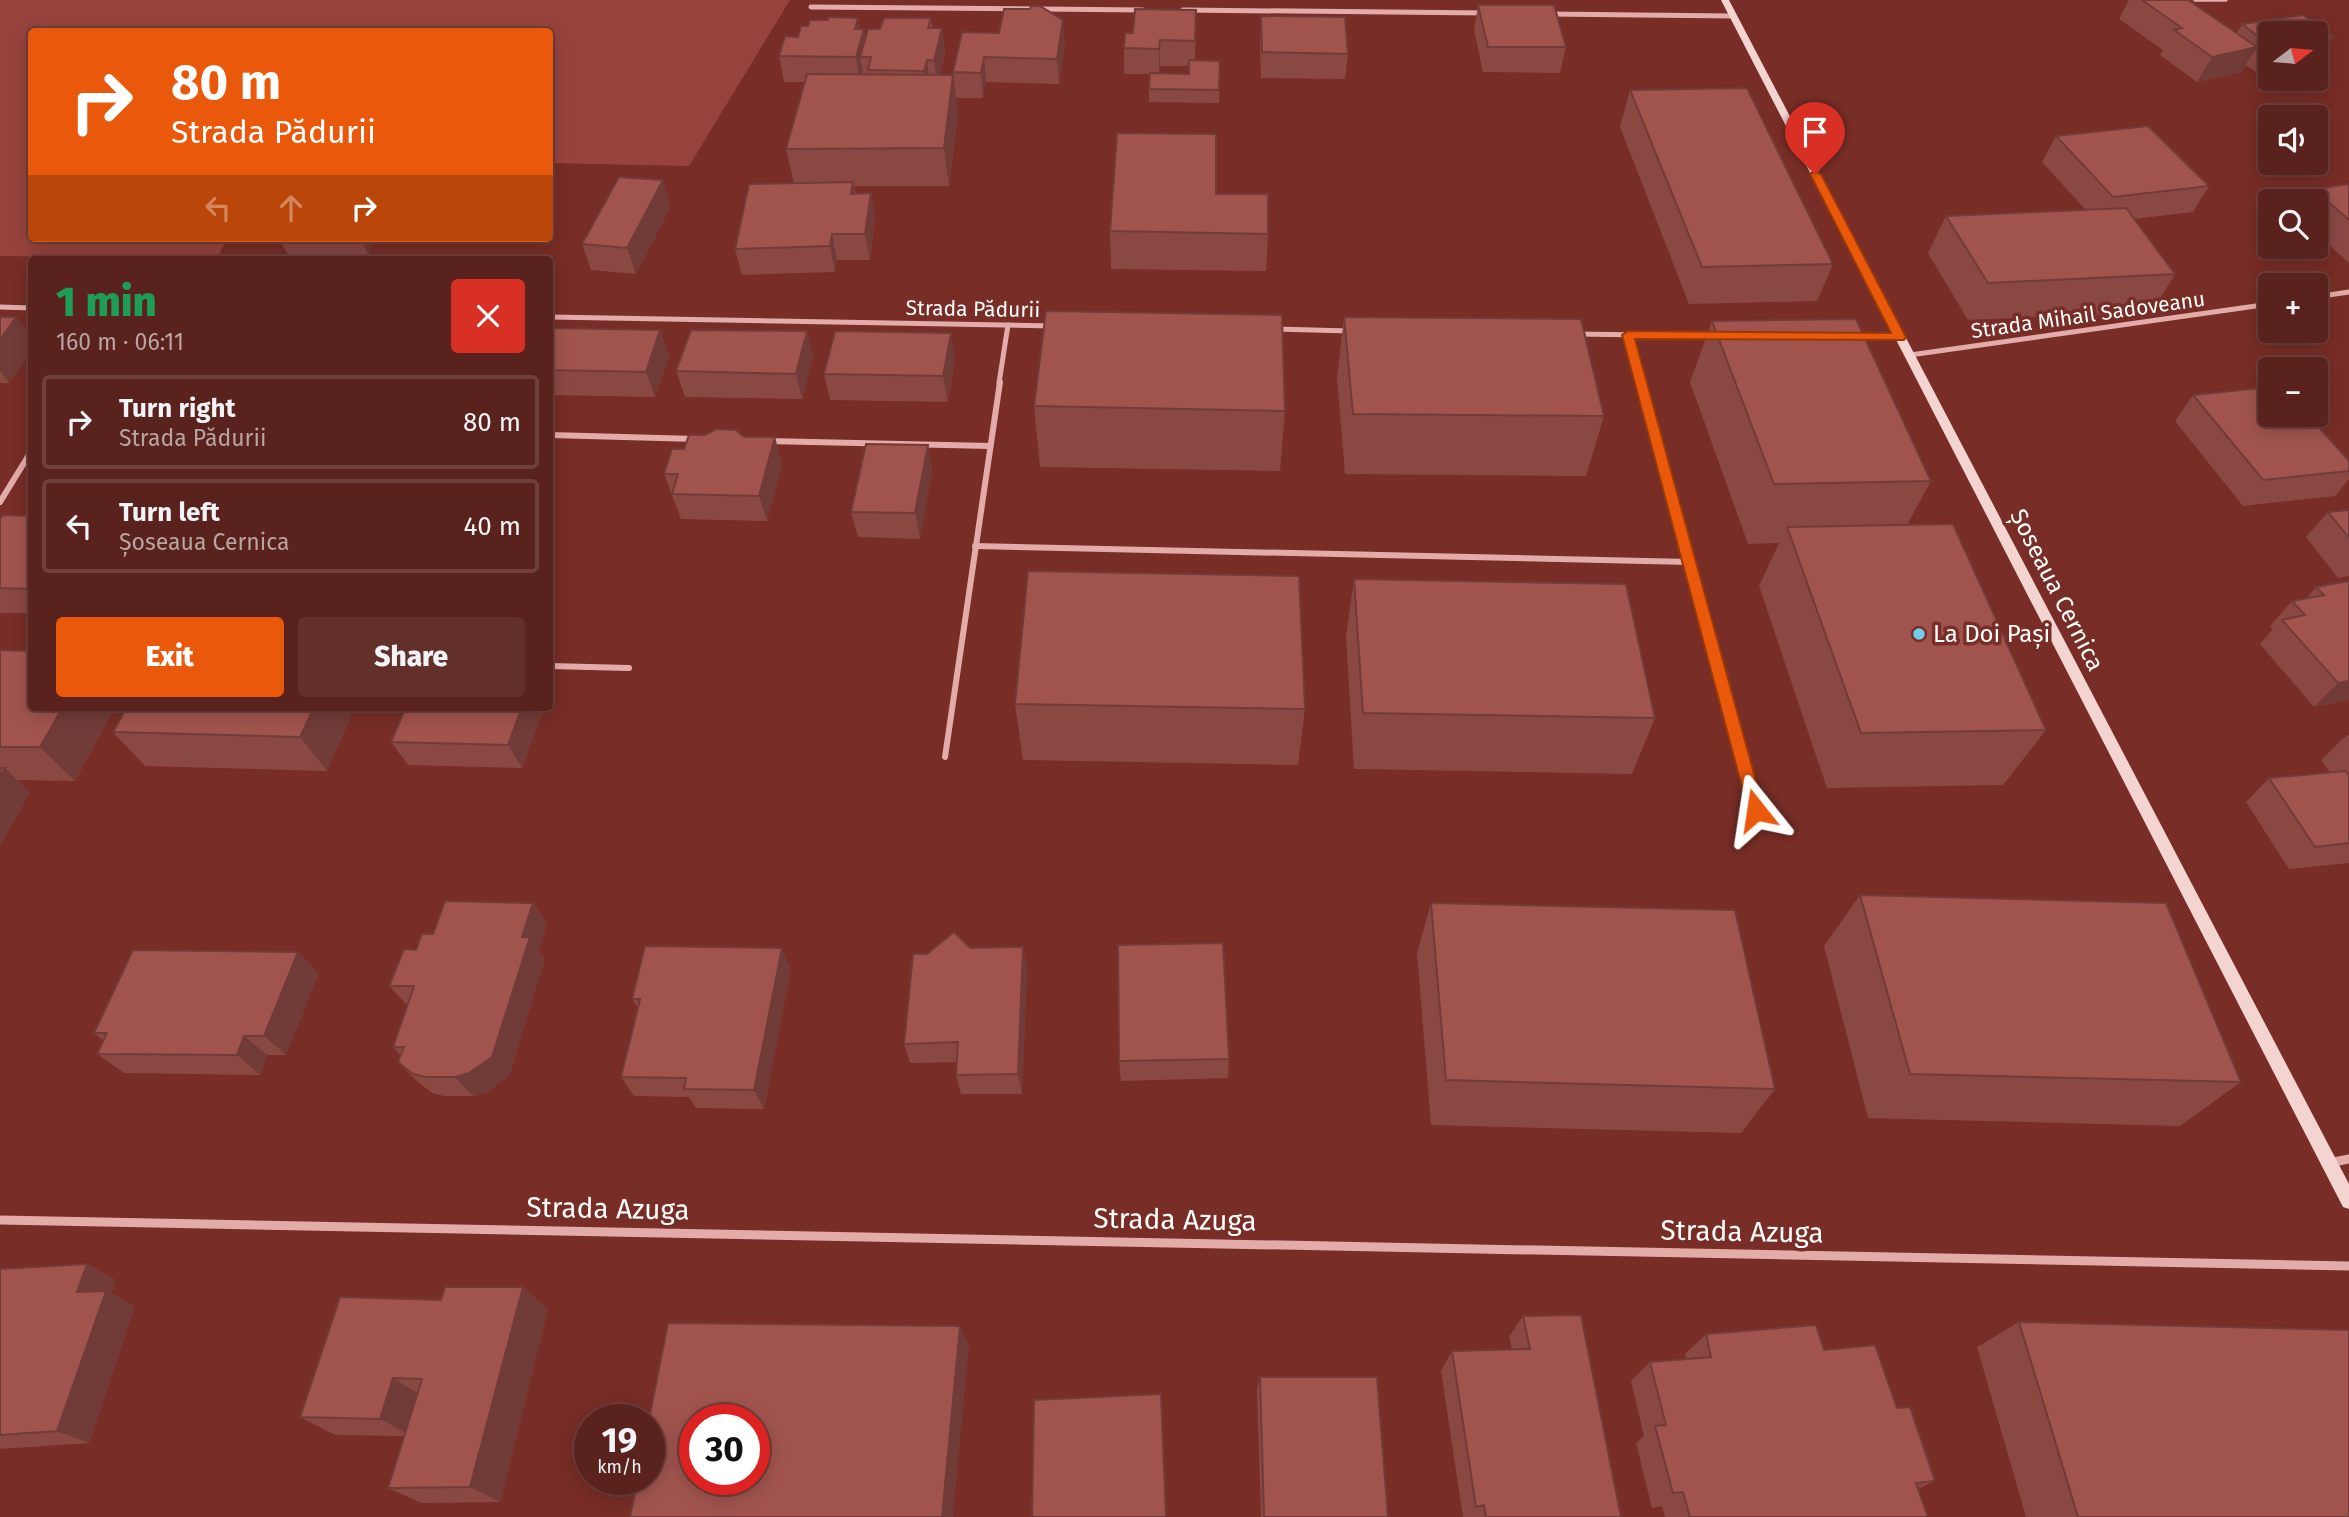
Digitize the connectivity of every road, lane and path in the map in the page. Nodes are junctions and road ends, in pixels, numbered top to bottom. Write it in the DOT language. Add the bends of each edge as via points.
graph roads {
  1 [pos="1725,0"];
  2 [pos="2195,0"];
  3 [pos="2226,0"];
  4 [pos="811,6"];
  5 [pos="1146,10"];
  6 [pos="1174,10"];
  7 [pos="1495,13"];
  8 [pos="1537,14"];
  9 [pos="1733,16"];
  10 [pos="2349,292"];
  11 [pos="2328,295"];
  12 [pos="2258,306"];
  13 [pos="0,307"];
  14 [pos="28,308"];
  15 [pos="553,317"];
  16 [pos="1008,325"];
  17 [pos="1063,326"];
  18 [pos="1270,329"];
  19 [pos="1352,331"];
  20 [pos="1573,334"];
  21 [pos="1628,335"];
  22 [pos="1723,336"];
  23 [pos="1845,336"];
  24 [pos="1899,337"];
  25 [pos="1910,355"];
  26 [pos="553,435"];
  27 [pos="701,439"];
  28 [pos="756,440"];
  29 [pos="990,446"];
  30 [pos="28,456"];
  31 [pos="0,502"];
  32 [pos="975,546"];
  33 [pos="1690,562"];
  34 [pos="553,666"];
  35 [pos="629,668"];
  36 [pos="945,757"];
  37 [pos="1756,810"];
  38 [pos="2349,1159"];
  39 [pos="2329,1163"];
  40 [pos="2349,1200"];
  41 [pos="0,1220"];
  42 [pos="2349,1266"];
  1 -- 9 [label="street, Șoseaua Cernica"];
  2 -- 3 [label="lane"];
  4 -- 5 [label="street"];
  6 -- 7 [label="street"];
  8 -- 9 [label="street"];
  9 -- 24 [label="street, Șoseaua Cernica"];
  10 -- 11 [label="street"];
  12 -- 25 [label="street, Strada Mihail Sadoveanu"];
  13 -- 14 [label="street"];
  15 -- 16 [label="street, Strada Pădurii"];
  16 -- 17 [label="street, Strada Pădurii"];
  16 -- 29 [label="street"];
  18 -- 19 [label="street"];
  20 -- 21 [label="street"];
  21 -- 22 [label="street"];
  21 -- 33 [label="street"];
  23 -- 24 [label="street"];
  24 -- 25 [label="street, Șoseaua Cernica"];
  25 -- 39 [label="street, Șoseaua Cernica"];
  26 -- 27 [label="street"];
  28 -- 29 [label="street"];
  29 -- 32 [label="street"];
  30 -- 31 [label="street"];
  32 -- 33 [label="street"];
  32 -- 36 [label="street"];
  33 -- 37 [label="street"];
  34 -- 35 [label="street"];
  38 -- 39 [label="street"];
  39 -- 40 [label="street, Șoseaua Cernica"];
  41 -- 42 [label="street, Strada Azuga"];
}
